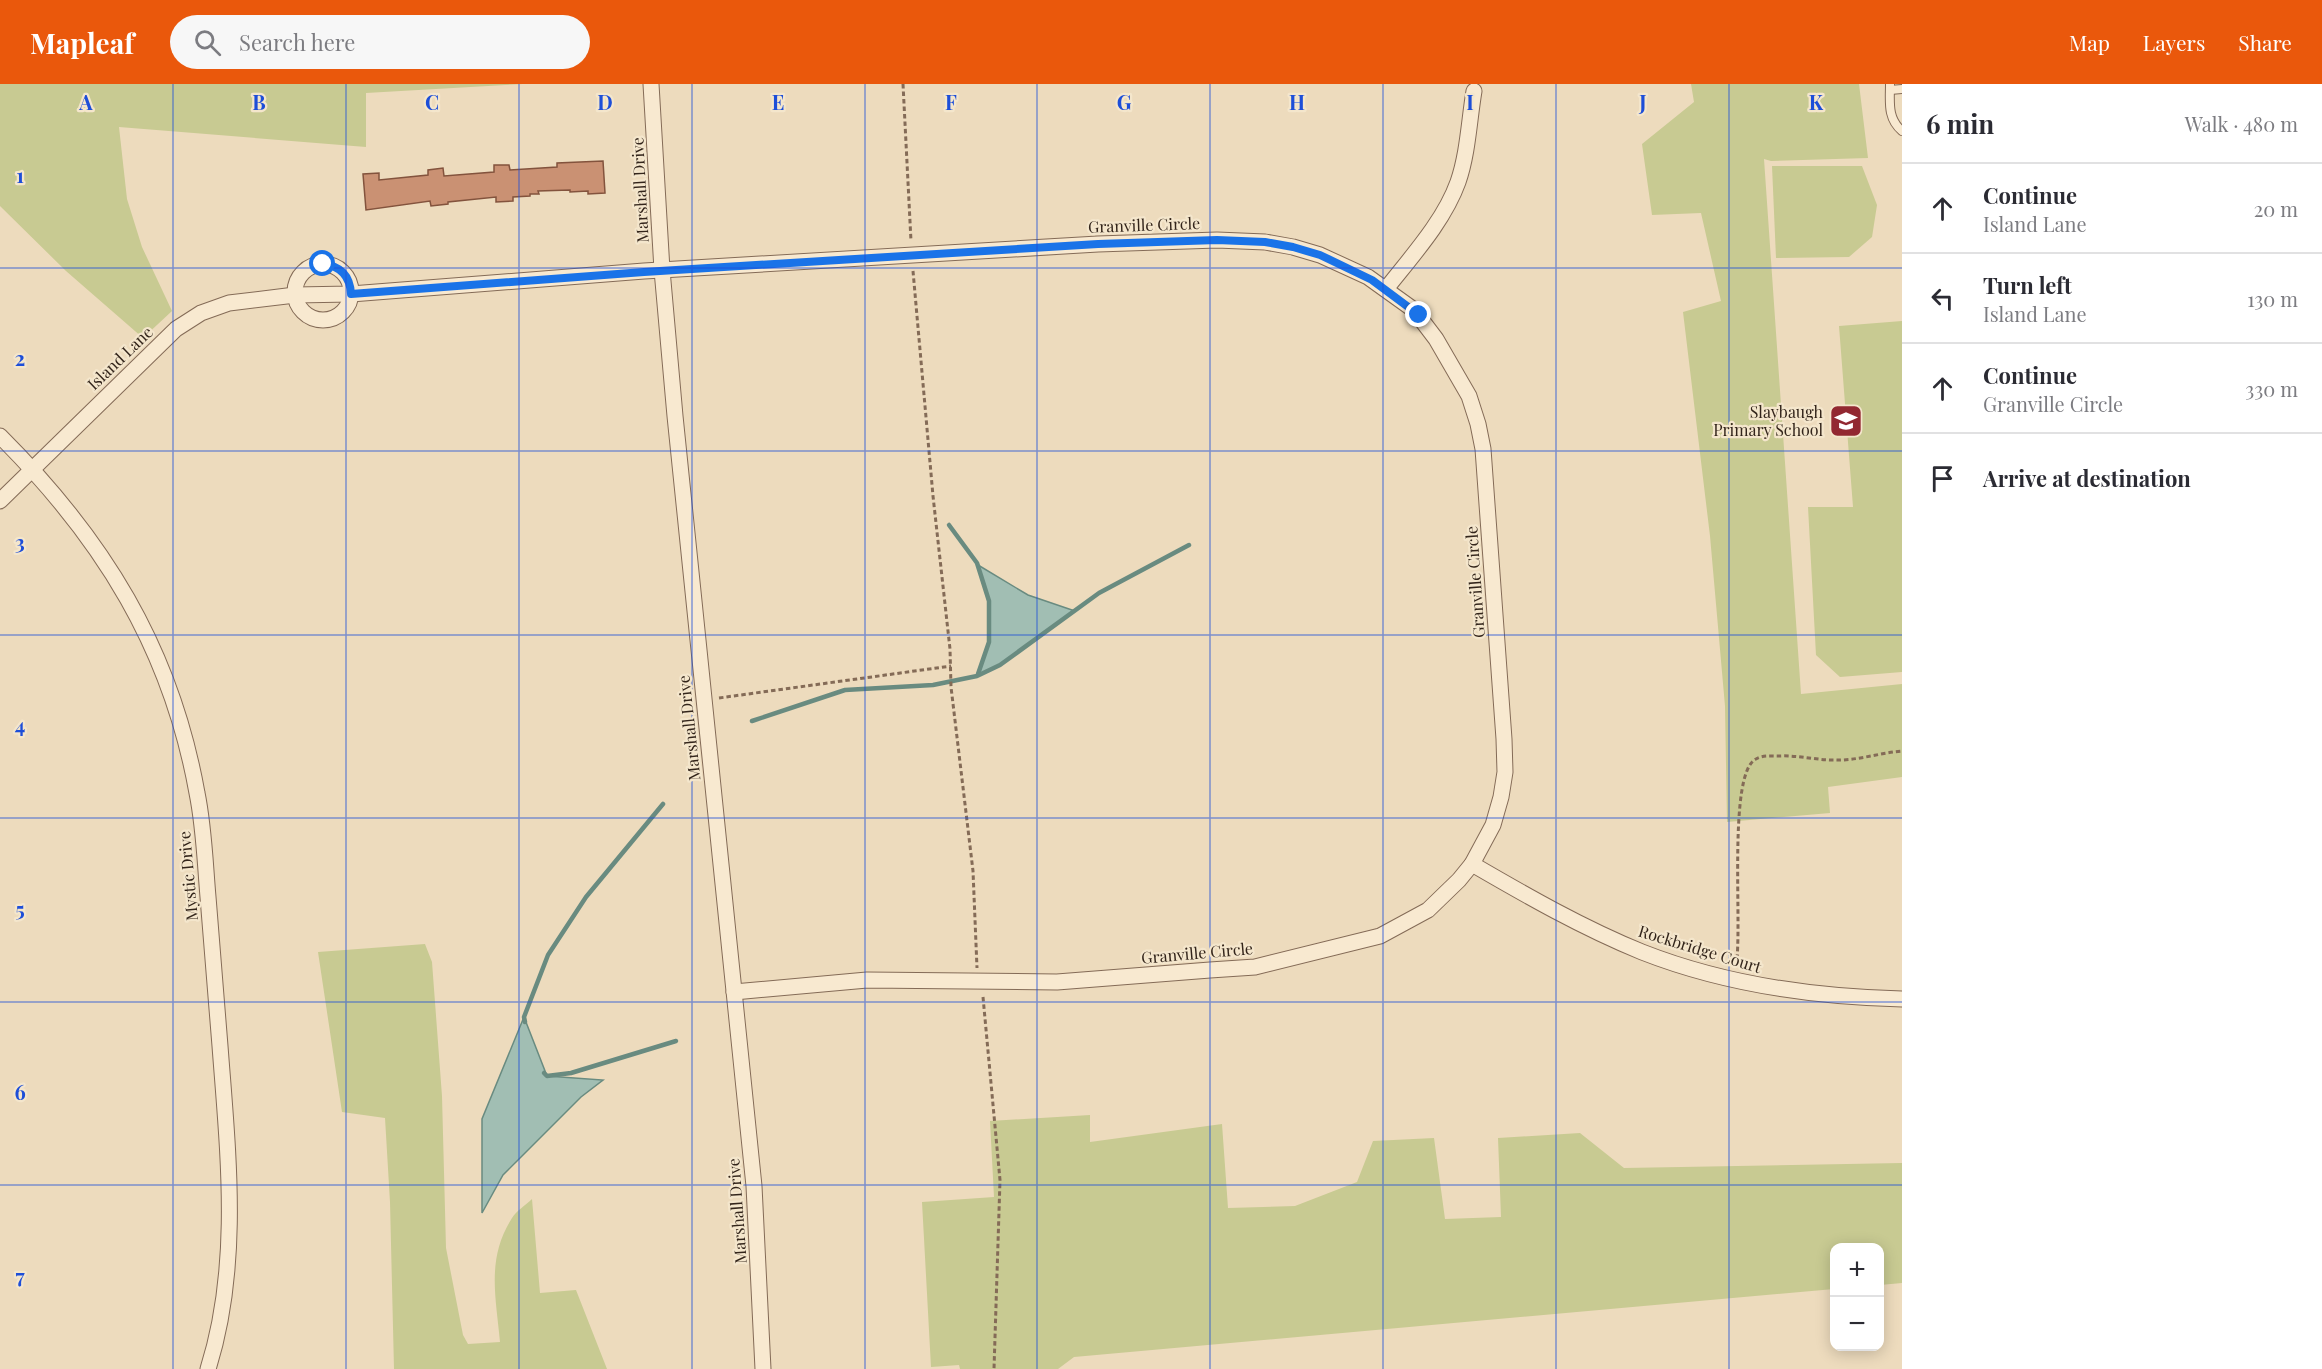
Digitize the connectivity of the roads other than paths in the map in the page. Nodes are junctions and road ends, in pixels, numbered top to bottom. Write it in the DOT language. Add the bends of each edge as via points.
graph roads {
  1 [pos="651,84"];
  2 [pos="1890,87"];
  3 [pos="1902,89"];
  4 [pos="1474,91"];
  5 [pos="1902,131"];
  6 [pos="662,270"];
  7 [pos="1386,290"];
  8 [pos="351,294"];
  9 [pos="295,295"];
  10 [pos="0,436"];
  11 [pos="33,469"];
  12 [pos="0,501"];
  13 [pos="1472,864"];
  14 [pos="734,992"];
  15 [pos="1902,999"];
  16 [pos="208,1369"];
  17 [pos="763,1369"];
  1 -- 6 [label="street, Marshall Drive"];
  2 -- 3 [label="lane"];
  2 -- 5 [label="lane" via="1891,117"];
  4 -- 7 [label="street" via="1458,183 1446,207"];
  6 -- 7 [label="street, Granville Circle" via="1098,244 1239,241 1293,247 1320,255 1353,269"];
  6 -- 8 [label="street, Island Lane"];
  6 -- 14 [label="street, Marshall Drive"];
  7 -- 13 [label="street, Granville Circle" via="1419,315 1456,372 1469,396 1483,449 1505,772 1493,825"];
  8 -- 9 [label="street, Island Lane"];
  8 -- 9 [label="street" via="345,311 328,320 309,317"];
  8 -- 9 [label="street" via="351,284 340,269 323,264 306,269 296,284"];
  9 -- 11 [label="street, Island Lane" via="229,303 188,321"];
  10 -- 11 [label="street, Mystic Drive"];
  11 -- 12 [label="street, Island Lane"];
  11 -- 16 [label="street, Mystic Drive" via="92,540 144,627 174,698 197,792 230,1188 225,1275"];
  13 -- 14 [label="street, Granville Circle" via="1428,910 1380,936 1255,967 980,989 867,980"];
  13 -- 15 [label="street, Rockbridge Court" via="1565,916 1674,963 1791,992"];
  14 -- 17 [label="street, Marshall Drive" via="754,1186"];
}
